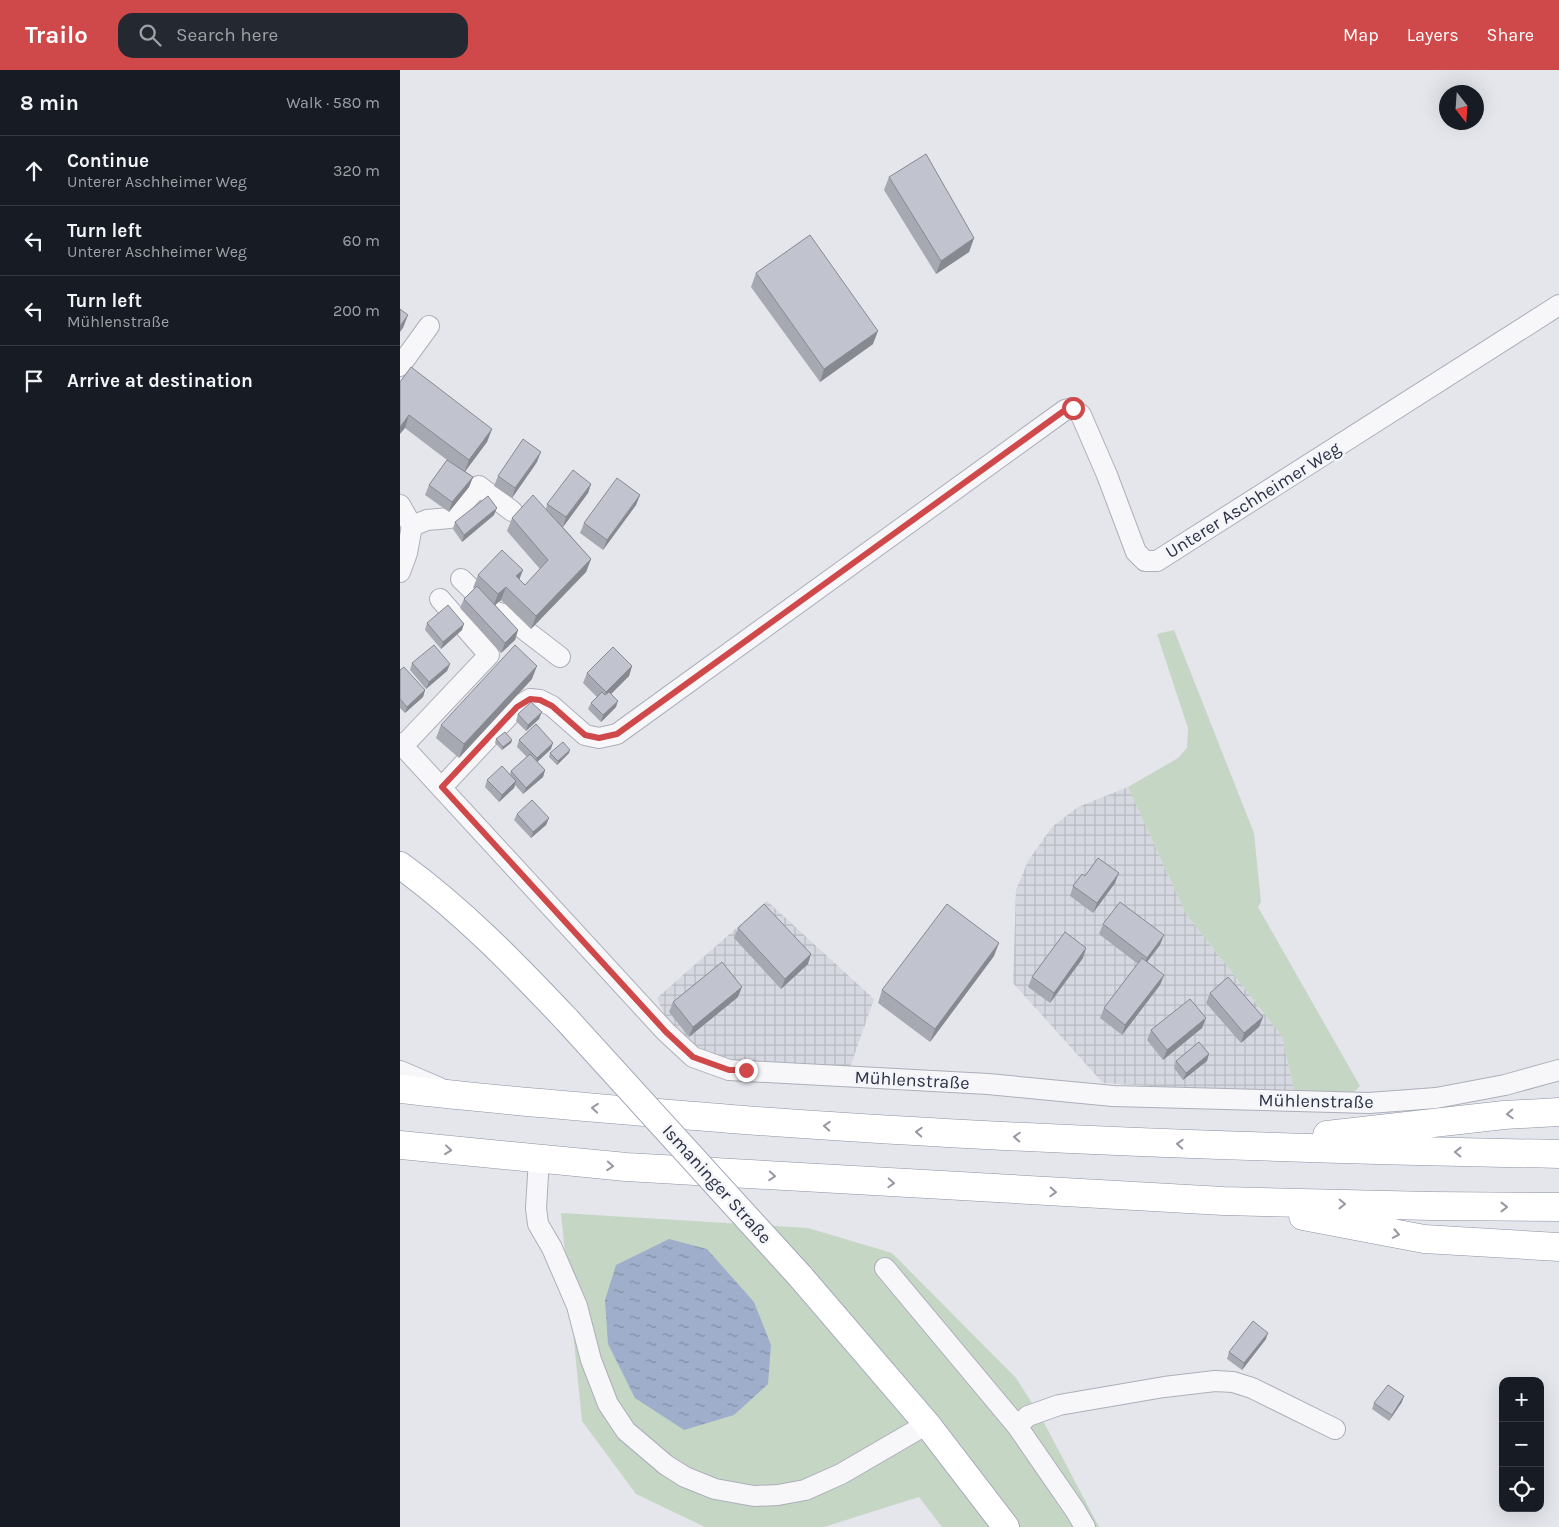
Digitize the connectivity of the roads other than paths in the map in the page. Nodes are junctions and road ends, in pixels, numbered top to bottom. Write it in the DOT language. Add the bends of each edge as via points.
graph roads {
  1 [pos="1559,305"];
  2 [pos="429,326"];
  3 [pos="400,366"];
  4 [pos="400,505"];
  5 [pos="512,510"];
  6 [pos="412,526"];
  7 [pos="400,572"];
  8 [pos="560,657"];
  9 [pos="401,744"];
  10 [pos="442,787"];
  11 [pos="400,865"];
  12 [pos="1559,1070"];
  13 [pos="400,1072"];
  14 [pos="400,1089"];
  15 [pos="460,1096"];
  16 [pos="1559,1112"];
  17 [pos="400,1145"];
  18 [pos="1228,1146"];
  19 [pos="1559,1154"];
  20 [pos="539,1159"];
  21 [pos="1223,1201"];
  22 [pos="1559,1207"];
  23 [pos="1559,1247"];
  24 [pos="885,1268"];
  25 [pos="927,1424"];
  26 [pos="1018,1426"];
  27 [pos="1335,1429"];
  28 [pos="1006,1527"];
  29 [pos="1085,1527"];
  1 -- 10 [label="street, Unterer Aschheimer Weg" via="1156,560 1145,562 1136,552 1081,415 1073,408 1065,410 617,734 599,738 585,735 552,706 530,699 517,707"];
  2 -- 3 [label="street"];
  4 -- 6 [label="street"];
  5 -- 6 [label="street" via="479,486 450,518 427,520"];
  6 -- 7 [label="street"];
  8 -- 9 [label="street" via="504,614 495,612 464,582 443,602 489,655"];
  9 -- 10 [label="street, Mühlenstraße"];
  10 -- 12 [label="street, Mühlenstraße" via="666,1032 693,1057 729,1070 988,1084 1113,1096 1369,1103 1436,1098 1505,1085"];
  11 -- 25 [label="main road, Ismaninger Straße, bridge" via="478,929 567,1020 800,1276"];
  13 -- 15 [label="street"];
  14 -- 15 [label="highway"];
  18 -- 15 [label="highway, one-way" via="875,1130"];
  16 -- 18 [label="highway, one-way" via="1504,1115"];
  17 -- 20 [label="highway, one-way"];
  19 -- 18 [label="highway, one-way"];
  20 -- 21 [label="highway, one-way" via="832,1180"];
  20 -- 25 [label="street" via="538,1224 577,1306 591,1360 608,1404 626,1432 666,1466 715,1489 754,1496 778,1495 805,1490 841,1474"];
  21 -- 22 [label="highway, one-way"];
  21 -- 23 [label="highway, one-way" via="1424,1239"];
  24 -- 26 [label="street"];
  25 -- 28 [label="main road, Ismaninger Straße"];
  26 -- 27 [label="street" via="1028,1416 1060,1405 1215,1381 1252,1388"];
  26 -- 29 [label="street"];
}
